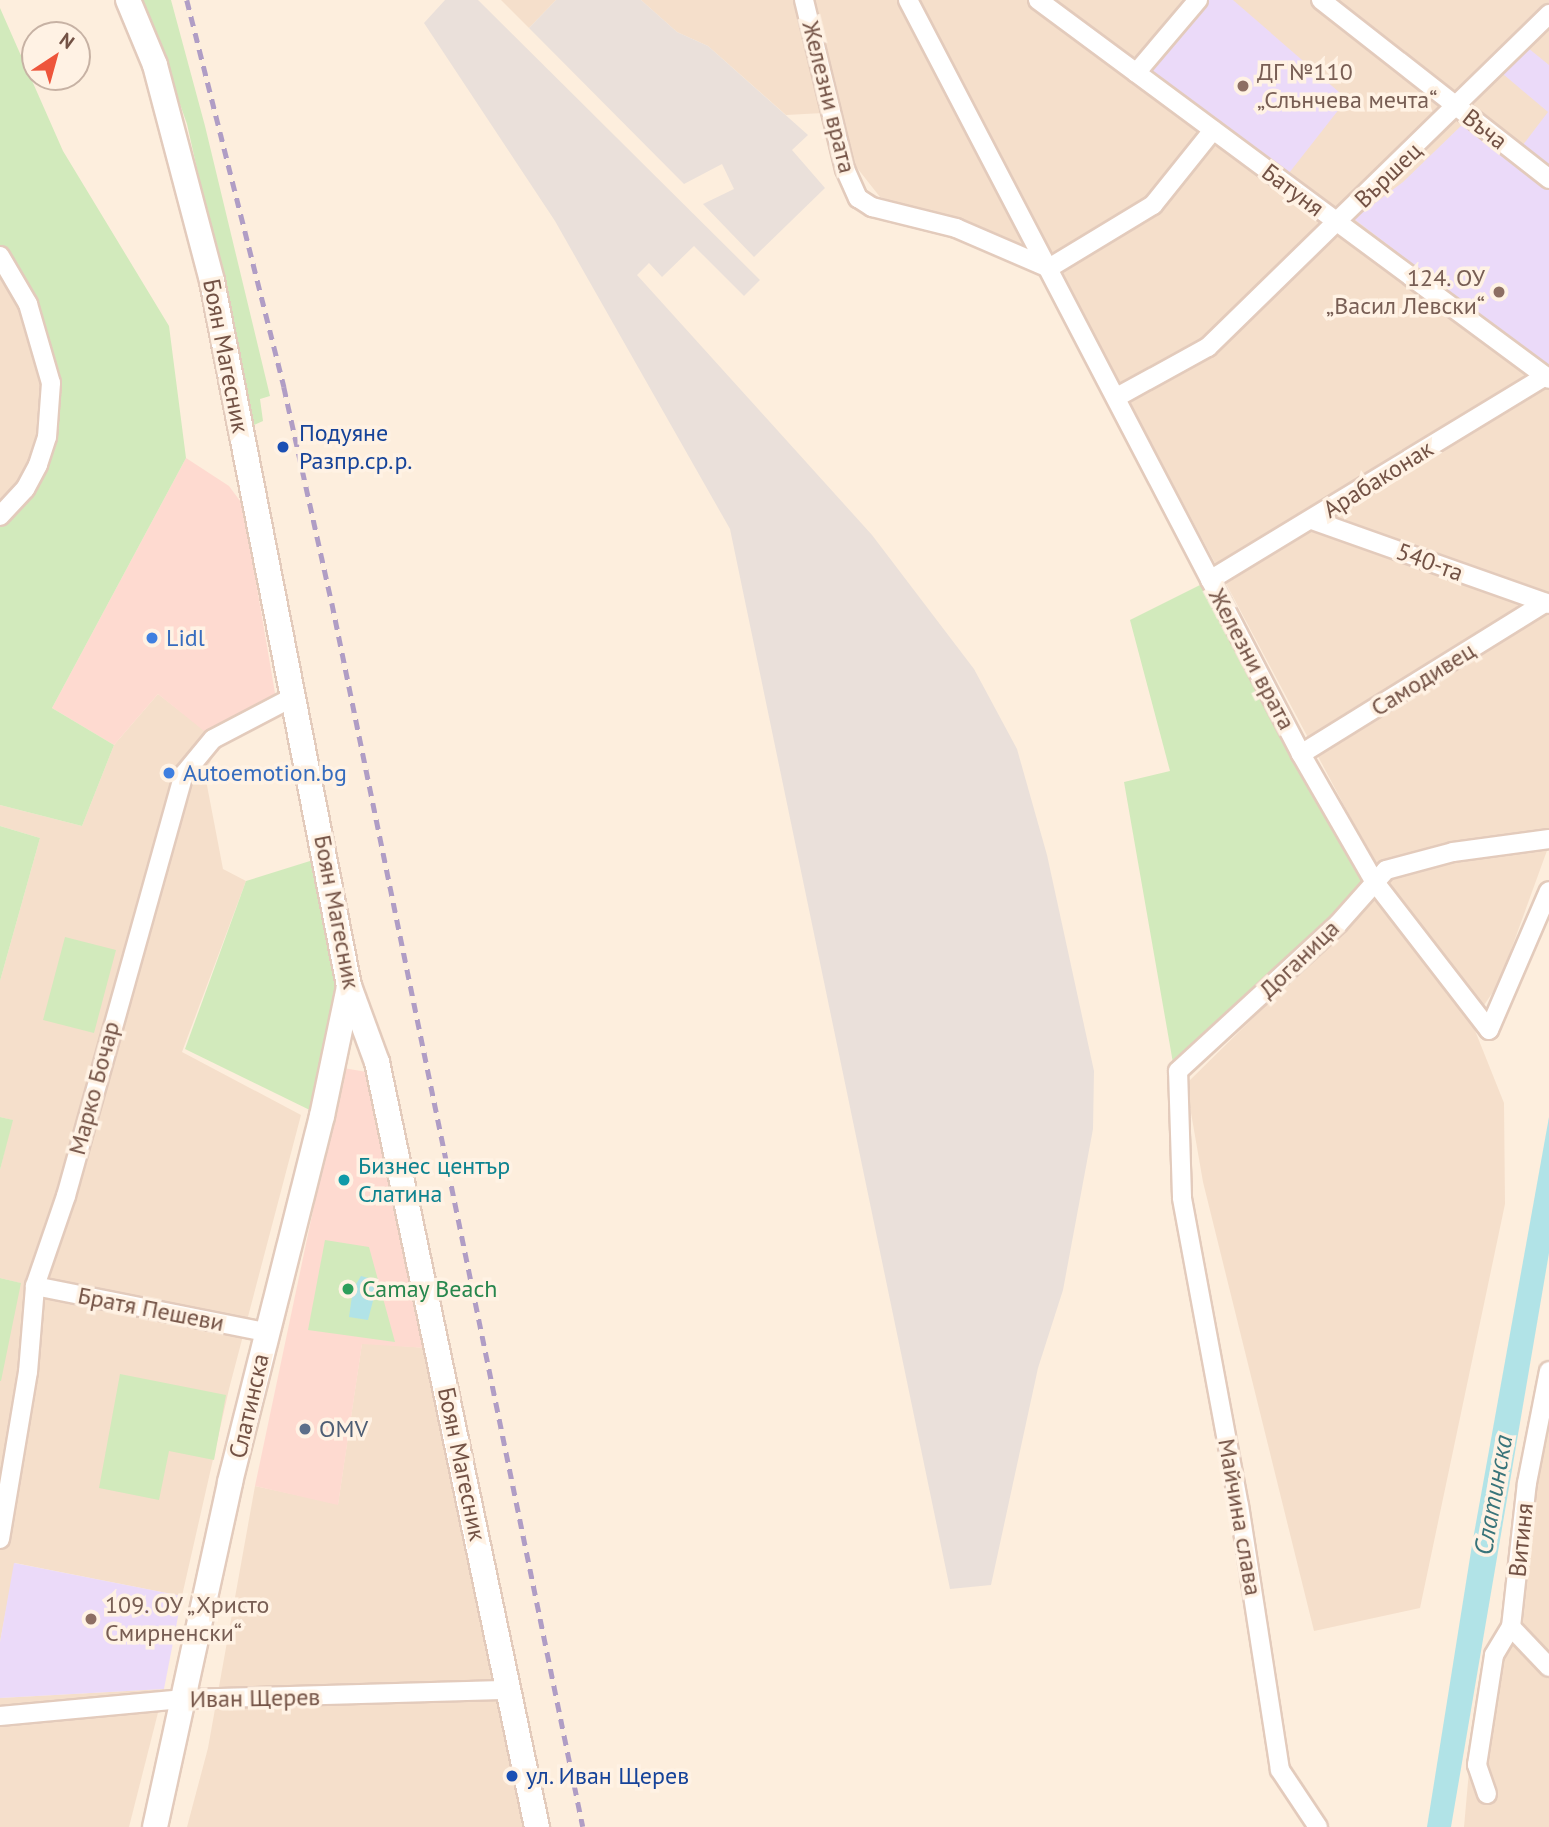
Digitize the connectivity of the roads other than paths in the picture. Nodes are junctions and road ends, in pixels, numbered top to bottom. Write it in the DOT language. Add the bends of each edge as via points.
graph roads {
  1 [pos="128,0"];
  2 [pos="804,0"];
  3 [pos="908,0"];
  4 [pos="1038,0"];
  5 [pos="1198,0"];
  6 [pos="1321,0"];
  7 [pos="1549,15"];
  8 [pos="1136,73"];
  9 [pos="1458,107"];
  10 [pos="1213,130"];
  11 [pos="1549,179"];
  12 [pos="1338,223"];
  13 [pos="0,257"];
  14 [pos="1049,268"];
  15 [pos="1547,378"];
  16 [pos="1118,397"];
  17 [pos="0,516"];
  18 [pos="1312,520"];
  19 [pos="1210,580"];
  20 [pos="1547,604"];
  21 [pos="293,697"];
  22 [pos="1301,754"];
  23 [pos="1549,839"];
  24 [pos="1374,881"];
  25 [pos="1549,891"];
  26 [pos="349,986"];
  27 [pos="1182,1197"];
  28 [pos="35,1286"];
  29 [pos="266,1332"];
  30 [pos="1549,1371"];
  31 [pos="0,1539"];
  32 [pos="1511,1627"];
  33 [pos="1549,1667"];
  34 [pos="510,1690"];
  35 [pos="184,1699"];
  36 [pos="0,1716"];
  37 [pos="1487,1794"];
  38 [pos="155,1827"];
  39 [pos="537,1827"];
  40 [pos="1318,1827"];
  1 -- 21 [label="street, Боян Магесник" via="155,65 212,281"];
  2 -- 14 [label="street, Железни врата" via="845,169 858,198 872,207 956,228"];
  3 -- 14 [label="street, Железни врата"];
  4 -- 8 [label="street, Батуня"];
  5 -- 8 [label="street"];
  6 -- 9 [label="street, Въча"];
  7 -- 9 [label="street, Вършец"];
  8 -- 10 [label="street, Батуня"];
  9 -- 11 [label="street, Въча"];
  9 -- 12 [label="street, Вършец"];
  10 -- 12 [label="street, Батуня"];
  10 -- 14 [label="street" via="1153,205"];
  12 -- 15 [label="street, Батуня"];
  12 -- 16 [label="street, Вършец" via="1208,346"];
  13 -- 17 [label="street" via="32,314 51,383 47,437 38,465 25,489"];
  14 -- 16 [label="street, Железни врата"];
  15 -- 18 [label="street, Арабаконак"];
  16 -- 19 [label="street, Железни врата"];
  18 -- 19 [label="street, Арабаконак"];
  18 -- 20 [label="street, 540-та"];
  19 -- 22 [label="street, Железни врата"];
  20 -- 22 [label="street, Самодивец"];
  21 -- 26 [label="street, Боян Магесник"];
  21 -- 28 [label="street, Марко Бочар" via="213,739 184,774 66,1196"];
  22 -- 24 [label="street, Железни врата"];
  23 -- 24 [label="street, Доганица" via="1397,864"];
  24 -- 25 [label="street, Железни врата" via="1489,1030"];
  24 -- 27 [label="street, Доганица" via="1338,924 1178,1071"];
  26 -- 29 [label="street, Слатинска" via="322,1116"];
  26 -- 34 [label="street, Боян Магесник" via="377,1062"];
  27 -- 40 [label="street, Майчина слава" via="1239,1506 1280,1770"];
  28 -- 29 [label="street, Братя Пешеви"];
  28 -- 31 [label="street, Марко Бочар" via="28,1372"];
  29 -- 35 [label="street, Слатинска"];
  30 -- 32 [label="street, Витиня" via="1527,1483"];
  32 -- 33 [label="street"];
  32 -- 37 [label="street" via="1494,1655 1477,1765"];
  34 -- 35 [label="street, Иван Щерев"];
  34 -- 39 [label="street, Боян Магесник"];
  35 -- 36 [label="street, Иван Щерев"];
  35 -- 38 [label="street, Слатинска"];
}
